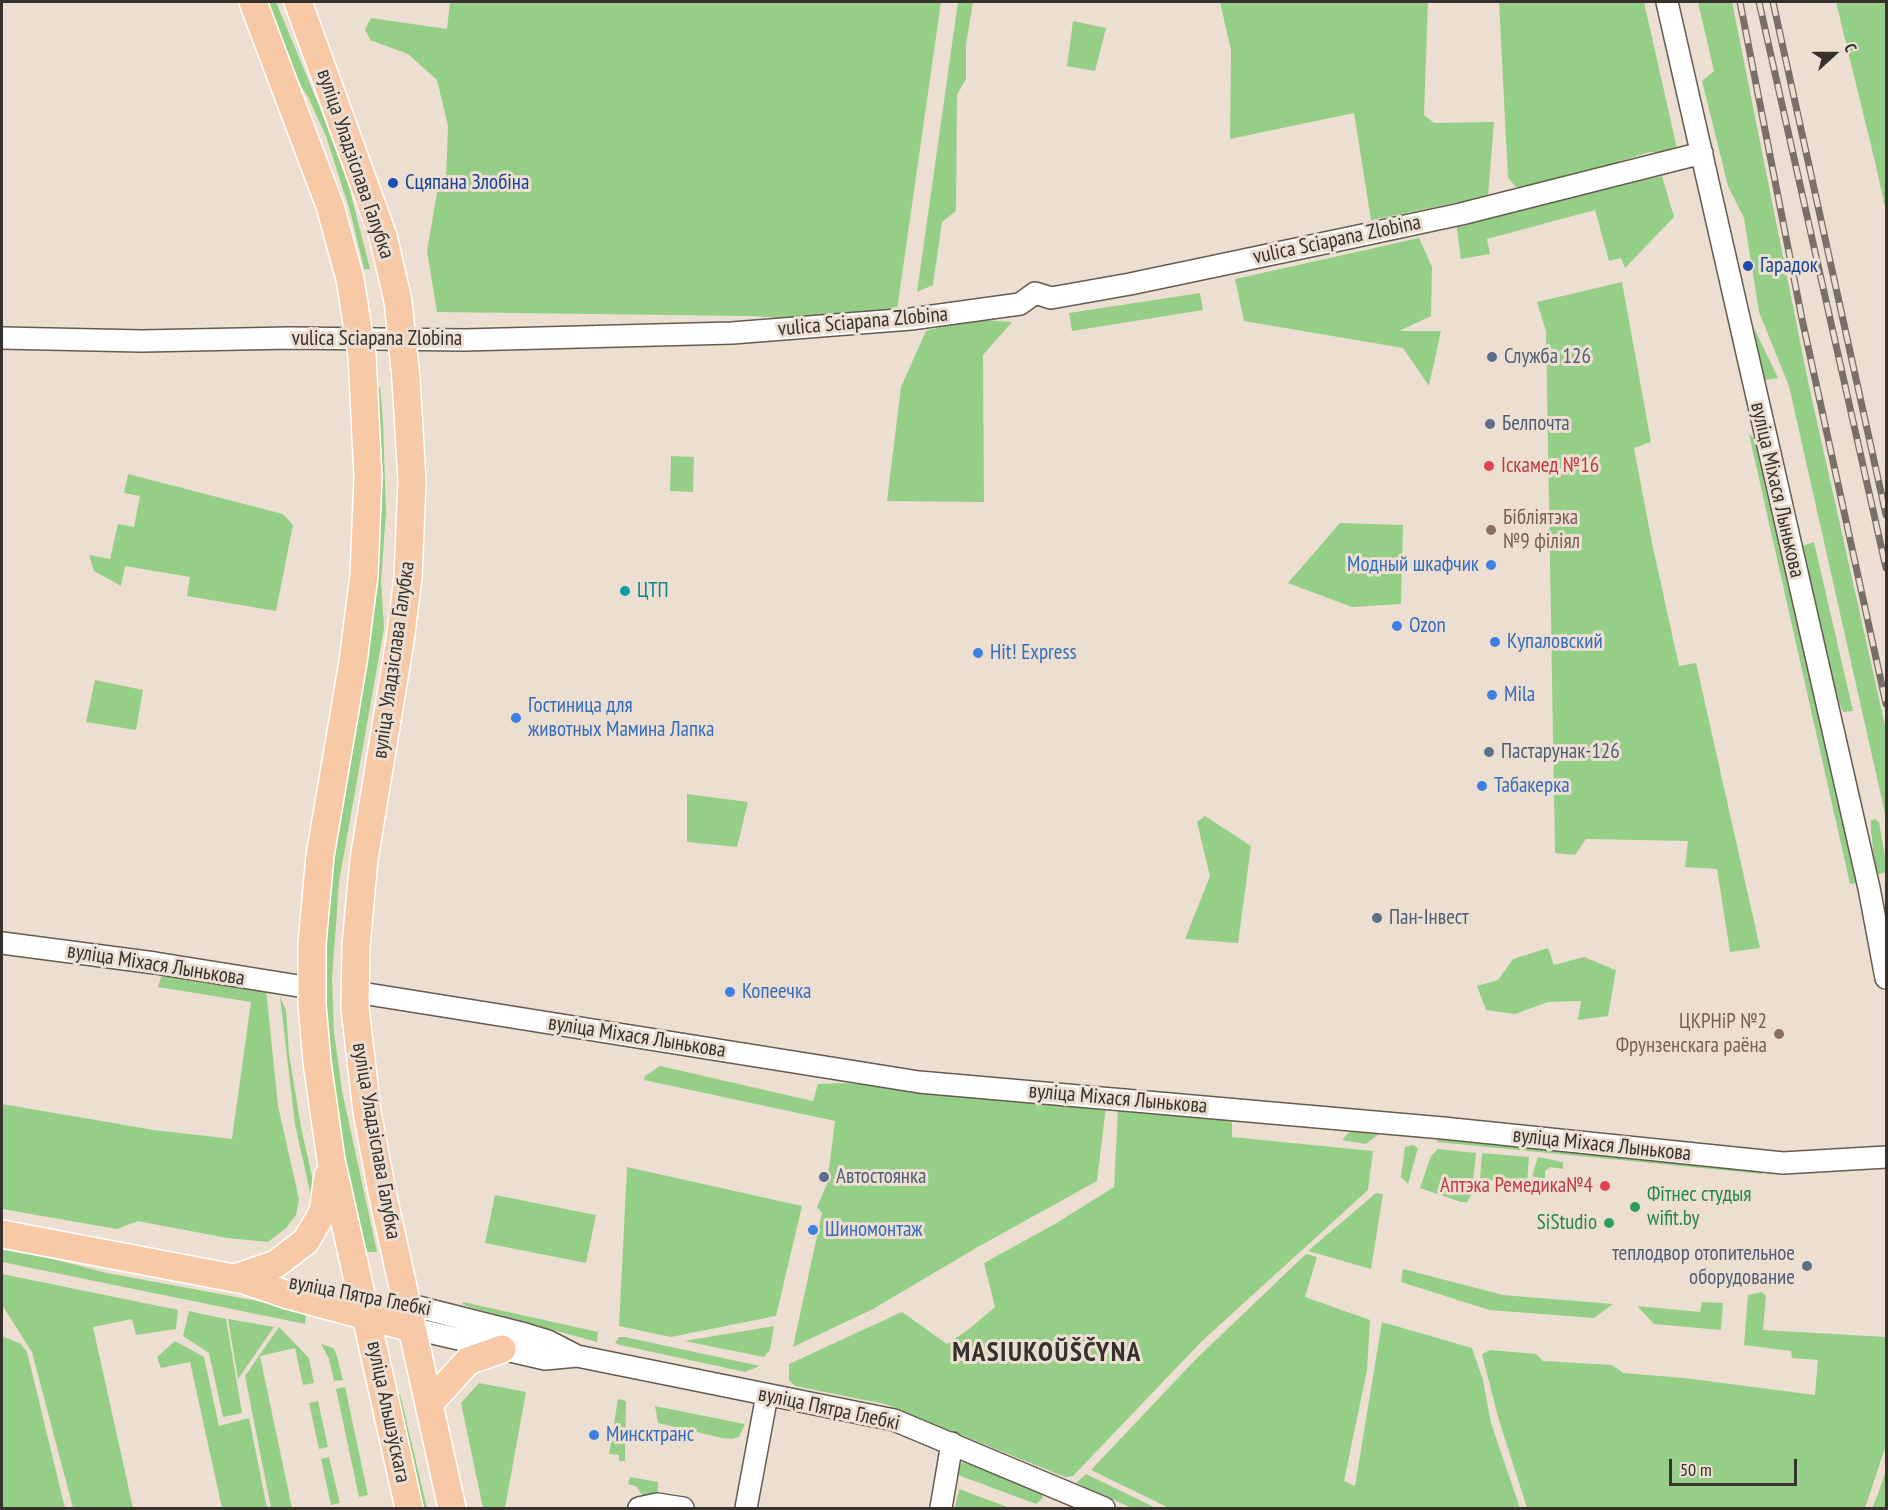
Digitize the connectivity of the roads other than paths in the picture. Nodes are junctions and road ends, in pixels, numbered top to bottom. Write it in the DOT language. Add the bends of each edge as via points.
graph roads {
  1 [pos="252,2"];
  2 [pos="298,2"];
  3 [pos="1667,2"];
  4 [pos="1702,153"];
  5 [pos="2,338"];
  6 [pos="360,338"];
  7 [pos="402,339"];
  8 [pos="2,943"];
  9 [pos="1887,978"];
  10 [pos="311,988"];
  11 [pos="355,992"];
  12 [pos="1887,1157"];
  13 [pos="331,1160"];
  14 [pos="2,1234"];
  15 [pos="240,1279"];
  16 [pos="364,1306"];
  17 [pos="409,1316"];
  18 [pos="502,1349"];
  19 [pos="578,1356"];
  20 [pos="767,1395"];
  21 [pos="429,1404"];
  22 [pos="952,1443"];
  23 [pos="1066,1500"];
  24 [pos="410,1509"];
  25 [pos="452,1509"];
  26 [pos="639,1509"];
  27 [pos="683,1509"];
  28 [pos="746,1509"];
  29 [pos="941,1509"];
  30 [pos="1104,1509"];
  1 -- 6 [label="main road, вуліца Уладзіслава Галубка" via="330,206 348,271"];
  2 -- 7 [label="main road, вуліца Уладзіслава Галубка" via="376,214 393,279"];
  3 -- 4 [label="street, вуліца Міхася Лынькова"];
  4 -- 7 [label="street, vulica Sciapana Zlobina" via="1443,218 1109,288 1051,298 1035,293 1020,304 991,309 823,328 732,333"];
  4 -- 9 [label="street, вуліца Міхася Лынькова"];
  5 -- 6 [label="street, vulica Sciapana Zlobina"];
  6 -- 7 [label="street, vulica Sciapana Zlobina"];
  6 -- 10 [label="main road, вуліца Уладзіслава Галубка" via="369,477 364,575 320,856"];
  7 -- 11 [label="main road, вуліца Уладзіслава Галубка" via="411,481 408,578 364,859"];
  8 -- 10 [label="street, вуліца Міхася Лынькова"];
  10 -- 13 [label="main road, вуліца Уладзіслава Галубка" via="316,1062"];
  11 -- 12 [label="street, вуліца Міхася Лынькова" via="919,1082 1443,1128 1783,1163"];
  11 -- 17 [label="main road, вуліца Уладзіслава Галубка" via="367,1112"];
  13 -- 15 [label="main road" via="322,1212 306,1241 276,1264"];
  13 -- 16 [label="main road, вуліца Уладзіслава Галубка"];
  14 -- 15 [label="main road, вуліца Пятра Глебкі"];
  15 -- 16 [label="main road, вуліца Пятра Глебкі" via="288,1295"];
  16 -- 17 [label="main road, вуліца Пятра Глебкі"];
  16 -- 24 [label="main road, вуліца Альшэўскага"];
  17 -- 18 [label="street, вуліца Пятра Глебкі"];
  17 -- 19 [label="street, вуліца Пятра Глебкі" via="525,1334"];
  17 -- 21 [label="main road, вуліца Альшэўскага"];
  18 -- 19 [label="street, вуліца Пятра Глебкі" via="545,1359"];
  18 -- 21 [label="main road" via="468,1361"];
  19 -- 20 [label="street, вуліца Пятра Глебкі"];
  20 -- 22 [label="street, вуліца Пятра Глебкі" via="873,1414"];
  20 -- 28 [label="street"];
  21 -- 25 [label="main road, вуліца Альшэўскага"];
  22 -- 23 [label="street, вуліца Пятра Глебкі"];
  22 -- 29 [label="street"];
  23 -- 30 [label="street, вуліца Пятра Глебкі"];
  26 -- 27 [label="street" via="657,1503"];
}
